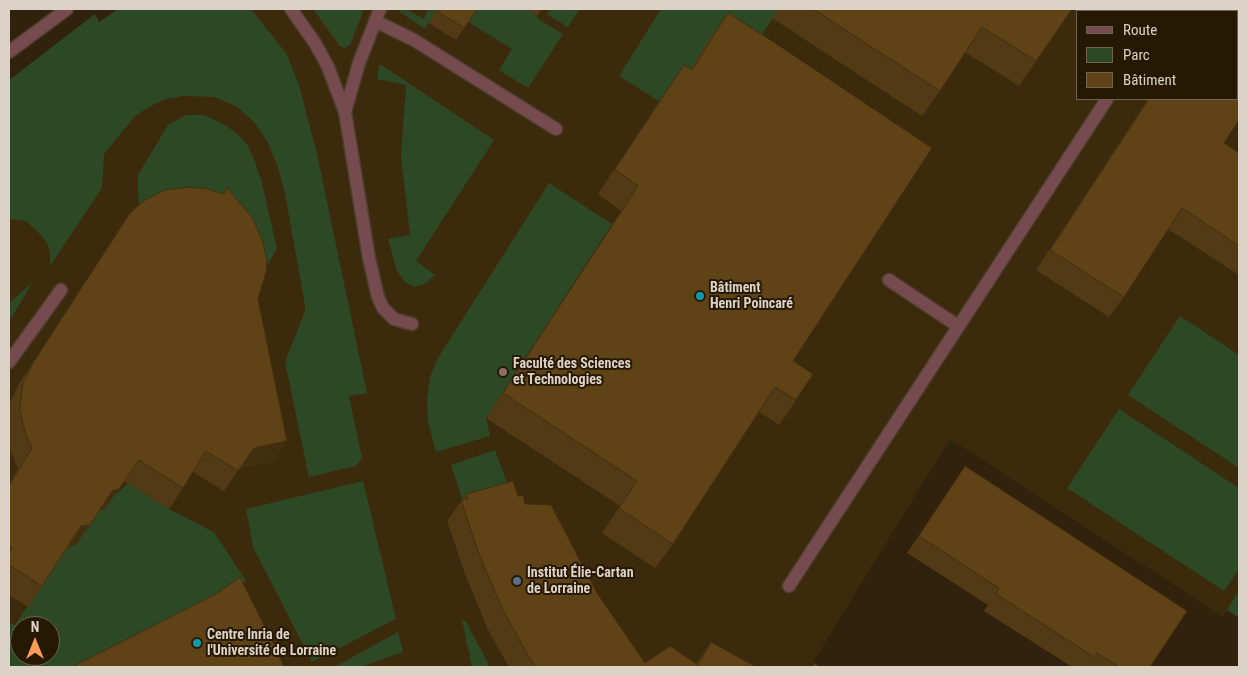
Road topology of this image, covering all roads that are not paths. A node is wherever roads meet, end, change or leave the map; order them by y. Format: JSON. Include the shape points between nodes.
{"nodes":[{"id":1,"x":67,"y":9,"type":"edge"},
{"id":2,"x":291,"y":9,"type":"edge"},
{"id":3,"x":380,"y":9,"type":"edge"},
{"id":4,"x":375,"y":21,"type":"junction"},
{"id":5,"x":9,"y":52,"type":"edge"},
{"id":6,"x":1105,"y":100,"type":"edge"},
{"id":7,"x":345,"y":112,"type":"junction"},
{"id":8,"x":556,"y":129,"type":"dead end"},
{"id":9,"x":889,"y":280,"type":"dead end"},
{"id":10,"x":61,"y":290,"type":"dead end"},
{"id":11,"x":412,"y":324,"type":"dead end"},
{"id":12,"x":958,"y":326,"type":"junction"},
{"id":13,"x":9,"y":362,"type":"edge"},
{"id":14,"x":789,"y":586,"type":"dead end"}],
"edges":[{"from":1,"to":5,"type":"street"},
{"from":2,"to":7,"type":"street","via":[[324,59]]},
{"from":3,"to":4,"type":"street"},
{"from":4,"to":7,"type":"street"},
{"from":4,"to":8,"type":"street","via":[[414,40]]},
{"from":6,"to":12,"type":"street"},
{"from":7,"to":11,"type":"street","via":[[378,297],[394,320]]},
{"from":9,"to":12,"type":"street"},
{"from":10,"to":13,"type":"street"},
{"from":12,"to":14,"type":"street"}]}
